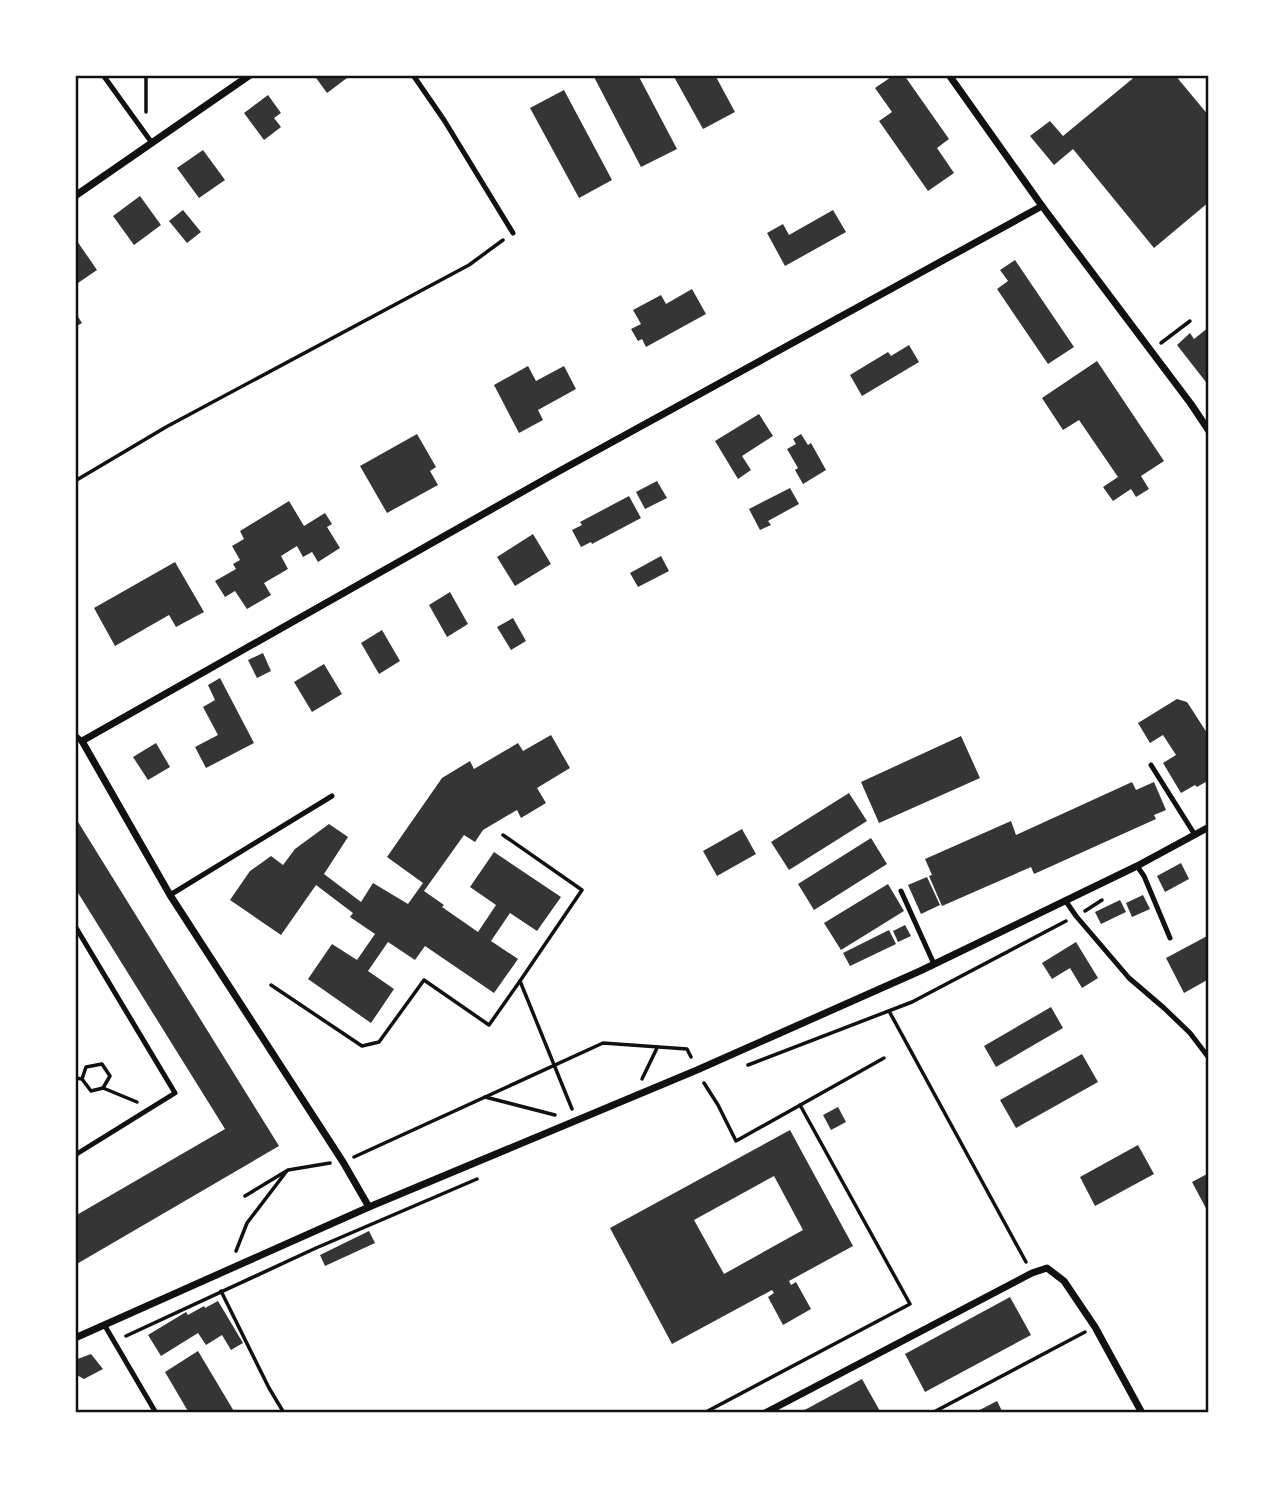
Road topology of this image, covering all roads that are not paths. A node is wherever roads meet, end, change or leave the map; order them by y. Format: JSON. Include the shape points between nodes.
{"nodes":[{"id":1,"x":103,"y":75,"type":"edge"},
{"id":2,"x":250,"y":75,"type":"edge"},
{"id":3,"x":413,"y":75,"type":"edge"},
{"id":4,"x":949,"y":75,"type":"edge"},
{"id":5,"x":152,"y":143,"type":"junction"},
{"id":6,"x":75,"y":196,"type":"edge"},
{"id":7,"x":1042,"y":206,"type":"junction"},
{"id":8,"x":513,"y":233,"type":"road end"},
{"id":9,"x":1209,"y":431,"type":"edge"},
{"id":10,"x":79,"y":738,"type":"edge"},
{"id":11,"x":1150,"y":765,"type":"dead end"},
{"id":12,"x":332,"y":796,"type":"dead end"},
{"id":13,"x":1209,"y":827,"type":"edge"},
{"id":14,"x":1195,"y":835,"type":"junction"},
{"id":15,"x":1137,"y":866,"type":"junction"},
{"id":16,"x":901,"y":891,"type":"dead end"},
{"id":17,"x":170,"y":895,"type":"junction"},
{"id":18,"x":1065,"y":900,"type":"junction"},
{"id":19,"x":75,"y":926,"type":"edge"},
{"id":20,"x":1170,"y":938,"type":"dead end"},
{"id":21,"x":934,"y":964,"type":"junction"},
{"id":22,"x":1209,"y":1058,"type":"edge"},
{"id":23,"x":75,"y":1155,"type":"edge"},
{"id":24,"x":369,"y":1207,"type":"junction"},
{"id":25,"x":105,"y":1326,"type":"junction"},
{"id":26,"x":75,"y":1338,"type":"edge"},
{"id":27,"x":156,"y":1413,"type":"edge"},
{"id":28,"x":765,"y":1413,"type":"edge"},
{"id":29,"x":1142,"y":1413,"type":"edge"}],
"edges":[{"from":1,"to":5,"type":"lane"},
{"from":2,"to":5,"type":"street"},
{"from":3,"to":8,"type":"lane"},
{"from":4,"to":7,"type":"street"},
{"from":5,"to":6,"type":"street"},
{"from":7,"to":9,"type":"street"},
{"from":7,"to":10,"type":"street"},
{"from":10,"to":17,"type":"street"},
{"from":11,"to":14,"type":"lane"},
{"from":12,"to":17,"type":"lane"},
{"from":13,"to":14,"type":"street"},
{"from":14,"to":15,"type":"street"},
{"from":15,"to":18,"type":"street"},
{"from":15,"to":20,"type":"lane"},
{"from":16,"to":21,"type":"lane"},
{"from":17,"to":24,"type":"street"},
{"from":18,"to":21,"type":"street"},
{"from":18,"to":22,"type":"lane","via":[[1129,978],[1173,1016]]},
{"from":19,"to":23,"type":"lane","via":[[175,1093]]},
{"from":21,"to":24,"type":"street","via":[[697,1070]]},
{"from":24,"to":25,"type":"street"},
{"from":25,"to":26,"type":"street"},
{"from":25,"to":27,"type":"lane"},
{"from":28,"to":29,"type":"street","via":[[1047,1268],[1064,1281],[1095,1327]]}]}
